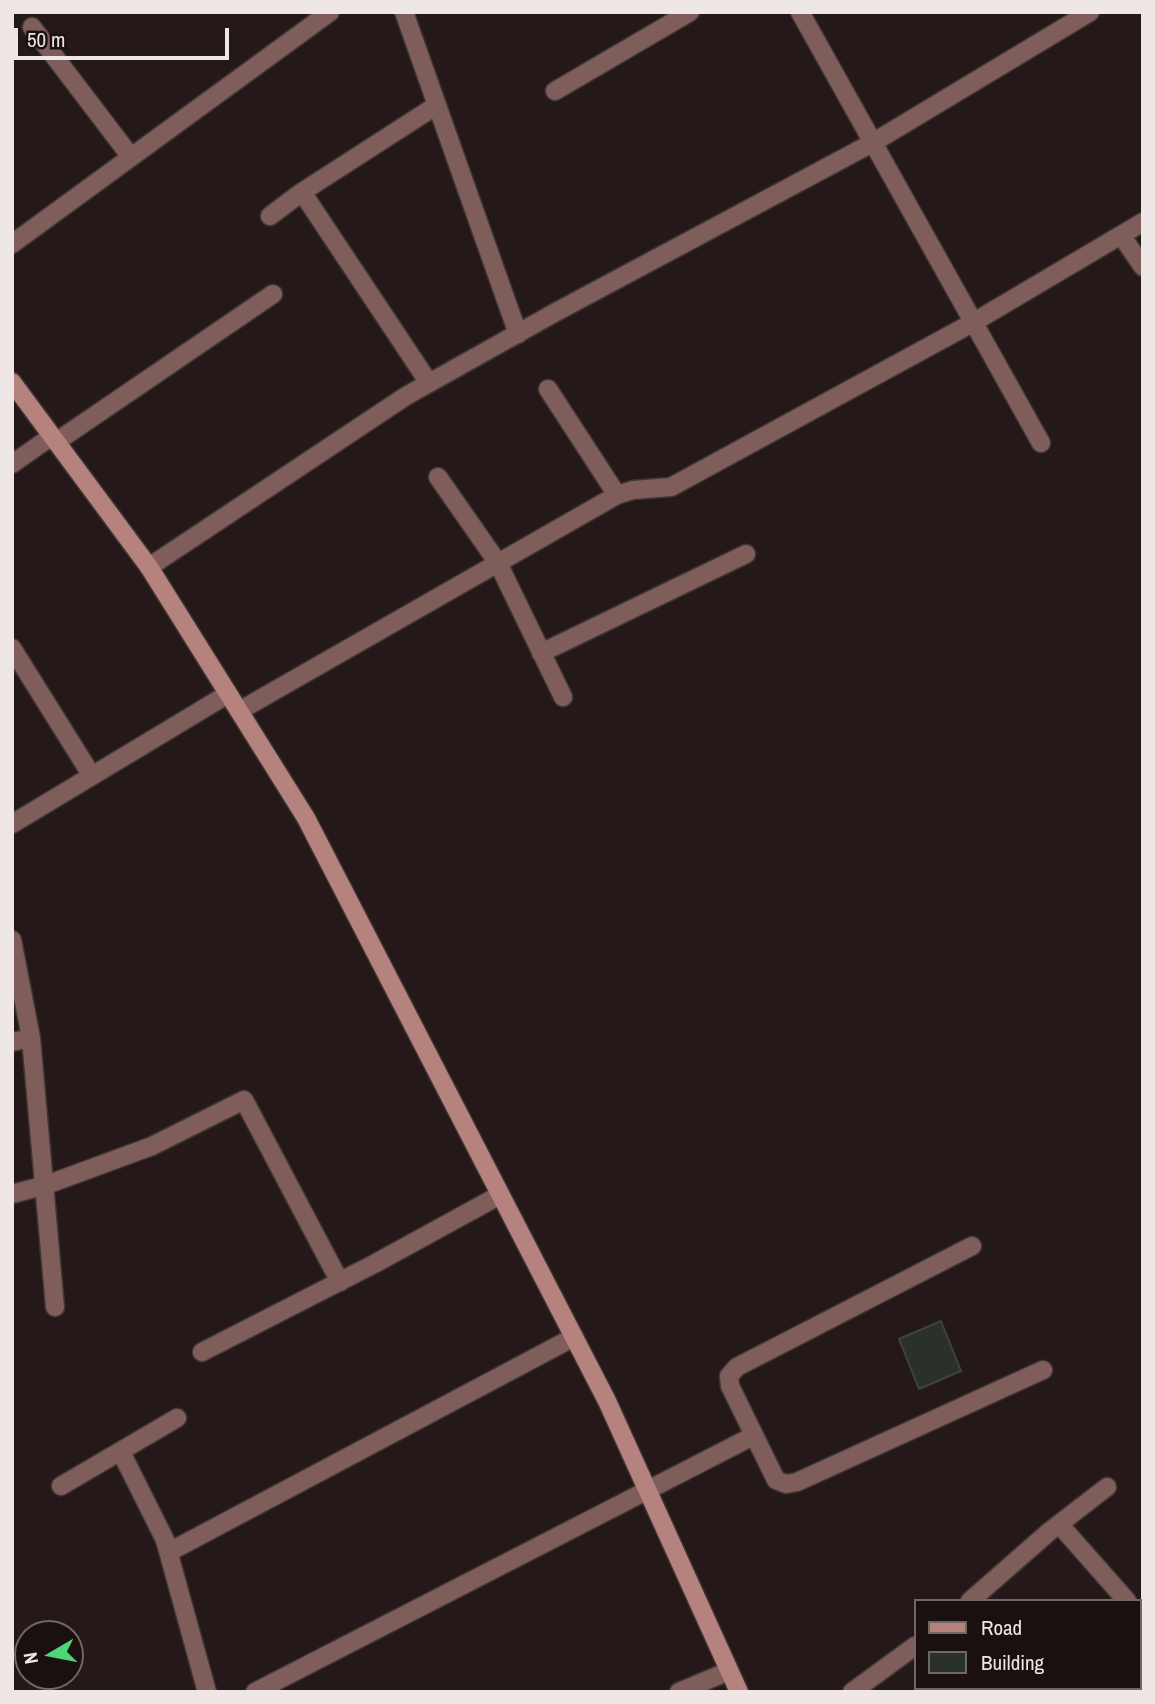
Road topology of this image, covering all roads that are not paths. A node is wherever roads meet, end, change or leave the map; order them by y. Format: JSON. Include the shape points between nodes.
{"nodes":[{"id":1,"x":330,"y":12,"type":"edge"},
{"id":2,"x":404,"y":12,"type":"edge"},
{"id":3,"x":690,"y":12,"type":"edge"},
{"id":4,"x":800,"y":12,"type":"edge"},
{"id":5,"x":1090,"y":12,"type":"edge"},
{"id":6,"x":32,"y":27,"type":"dead end"},
{"id":7,"x":555,"y":91,"type":"dead end"},
{"id":8,"x":437,"y":105,"type":"junction"},
{"id":9,"x":874,"y":142,"type":"junction"},
{"id":10,"x":131,"y":157,"type":"junction"},
{"id":11,"x":302,"y":192,"type":"junction"},
{"id":12,"x":270,"y":216,"type":"dead end"},
{"id":13,"x":1143,"y":222,"type":"edge"},
{"id":14,"x":1121,"y":235,"type":"junction"},
{"id":15,"x":12,"y":244,"type":"edge"},
{"id":16,"x":1143,"y":267,"type":"edge"},
{"id":17,"x":273,"y":294,"type":"dead end"},
{"id":18,"x":974,"y":322,"type":"junction"},
{"id":19,"x":518,"y":334,"type":"junction"},
{"id":20,"x":12,"y":382,"type":"edge"},
{"id":21,"x":429,"y":383,"type":"junction"},
{"id":22,"x":548,"y":388,"type":"dead end"},
{"id":23,"x":54,"y":439,"type":"junction"},
{"id":24,"x":1041,"y":443,"type":"dead end"},
{"id":25,"x":12,"y":464,"type":"edge"},
{"id":26,"x":438,"y":477,"type":"dead end"},
{"id":27,"x":617,"y":495,"type":"junction"},
{"id":28,"x":746,"y":554,"type":"dead end"},
{"id":29,"x":498,"y":563,"type":"junction"},
{"id":30,"x":149,"y":567,"type":"junction"},
{"id":31,"x":12,"y":648,"type":"edge"},
{"id":32,"x":541,"y":653,"type":"junction"},
{"id":33,"x":228,"y":694,"type":"junction"},
{"id":34,"x":563,"y":697,"type":"dead end"},
{"id":35,"x":239,"y":712,"type":"junction"},
{"id":36,"x":92,"y":776,"type":"junction"},
{"id":37,"x":12,"y":824,"type":"edge"},
{"id":38,"x":12,"y":940,"type":"edge"},
{"id":39,"x":31,"y":1038,"type":"junction"},
{"id":40,"x":12,"y":1041,"type":"edge"},
{"id":41,"x":46,"y":1185,"type":"junction"},
{"id":42,"x":12,"y":1194,"type":"edge"},
{"id":43,"x":500,"y":1195,"type":"junction"},
{"id":44,"x":972,"y":1246,"type":"dead end"},
{"id":45,"x":340,"y":1282,"type":"junction"},
{"id":46,"x":55,"y":1307,"type":"dead end"},
{"id":47,"x":574,"y":1338,"type":"junction"},
{"id":48,"x":202,"y":1352,"type":"dead end"},
{"id":49,"x":1042,"y":1370,"type":"dead end"},
{"id":50,"x":177,"y":1418,"type":"dead end"},
{"id":51,"x":753,"y":1436,"type":"junction"},
{"id":52,"x":121,"y":1452,"type":"junction"},
{"id":53,"x":61,"y":1486,"type":"dead end"},
{"id":54,"x":1107,"y":1487,"type":"dead end"},
{"id":55,"x":646,"y":1489,"type":"junction"},
{"id":56,"x":1059,"y":1524,"type":"junction"},
{"id":57,"x":169,"y":1552,"type":"junction"},
{"id":58,"x":972,"y":1599,"type":"edge"},
{"id":59,"x":1125,"y":1599,"type":"edge"},
{"id":60,"x":914,"y":1647,"type":"edge"},
{"id":61,"x":729,"y":1671,"type":"junction"},
{"id":62,"x":207,"y":1692,"type":"edge"},
{"id":63,"x":255,"y":1692,"type":"edge"},
{"id":64,"x":679,"y":1692,"type":"edge"},
{"id":65,"x":739,"y":1692,"type":"edge"},
{"id":66,"x":852,"y":1692,"type":"edge"}],
"edges":[{"from":1,"to":10,"type":"street"},
{"from":2,"to":8,"type":"street"},
{"from":3,"to":7,"type":"street"},
{"from":4,"to":9,"type":"street"},
{"from":5,"to":9,"type":"street"},
{"from":6,"to":10,"type":"street"},
{"from":8,"to":11,"type":"street"},
{"from":8,"to":19,"type":"street"},
{"from":9,"to":18,"type":"street"},
{"from":9,"to":19,"type":"street"},
{"from":10,"to":15,"type":"street"},
{"from":11,"to":12,"type":"street"},
{"from":11,"to":21,"type":"street"},
{"from":13,"to":14,"type":"street"},
{"from":14,"to":16,"type":"street"},
{"from":14,"to":18,"type":"street"},
{"from":17,"to":23,"type":"street"},
{"from":18,"to":24,"type":"street"},
{"from":18,"to":27,"type":"street","via":[[671,487]]},
{"from":19,"to":21,"type":"street"},
{"from":20,"to":23,"type":"street"},
{"from":21,"to":30,"type":"street"},
{"from":22,"to":27,"type":"street"},
{"from":23,"to":25,"type":"street"},
{"from":23,"to":30,"type":"street"},
{"from":26,"to":29,"type":"street"},
{"from":27,"to":29,"type":"street"},
{"from":28,"to":32,"type":"street"},
{"from":29,"to":32,"type":"street"},
{"from":29,"to":35,"type":"street"},
{"from":30,"to":33,"type":"street"},
{"from":31,"to":36,"type":"street"},
{"from":32,"to":34,"type":"street"},
{"from":33,"to":35,"type":"street"},
{"from":33,"to":36,"type":"street"},
{"from":35,"to":43,"type":"street","via":[[306,818]]},
{"from":36,"to":37,"type":"street"},
{"from":38,"to":39,"type":"street"},
{"from":39,"to":40,"type":"street"},
{"from":39,"to":41,"type":"street"},
{"from":41,"to":42,"type":"street"},
{"from":41,"to":45,"type":"street","via":[[152,1146],[244,1100]]},
{"from":41,"to":46,"type":"street"},
{"from":43,"to":45,"type":"street"},
{"from":43,"to":47,"type":"street"},
{"from":44,"to":51,"type":"street","via":[[737,1367],[729,1376],[730,1386]]},
{"from":45,"to":48,"type":"street"},
{"from":47,"to":55,"type":"street"},
{"from":47,"to":57,"type":"street"},
{"from":49,"to":51,"type":"street","via":[[797,1482],[776,1480]]},
{"from":50,"to":52,"type":"street"},
{"from":51,"to":55,"type":"street"},
{"from":52,"to":53,"type":"street"},
{"from":52,"to":57,"type":"street"},
{"from":54,"to":56,"type":"street"},
{"from":55,"to":61,"type":"street"},
{"from":55,"to":63,"type":"street"},
{"from":56,"to":58,"type":"street"},
{"from":56,"to":59,"type":"street"},
{"from":57,"to":62,"type":"street"},
{"from":60,"to":66,"type":"street"},
{"from":61,"to":64,"type":"street"},
{"from":61,"to":65,"type":"street"}]}
